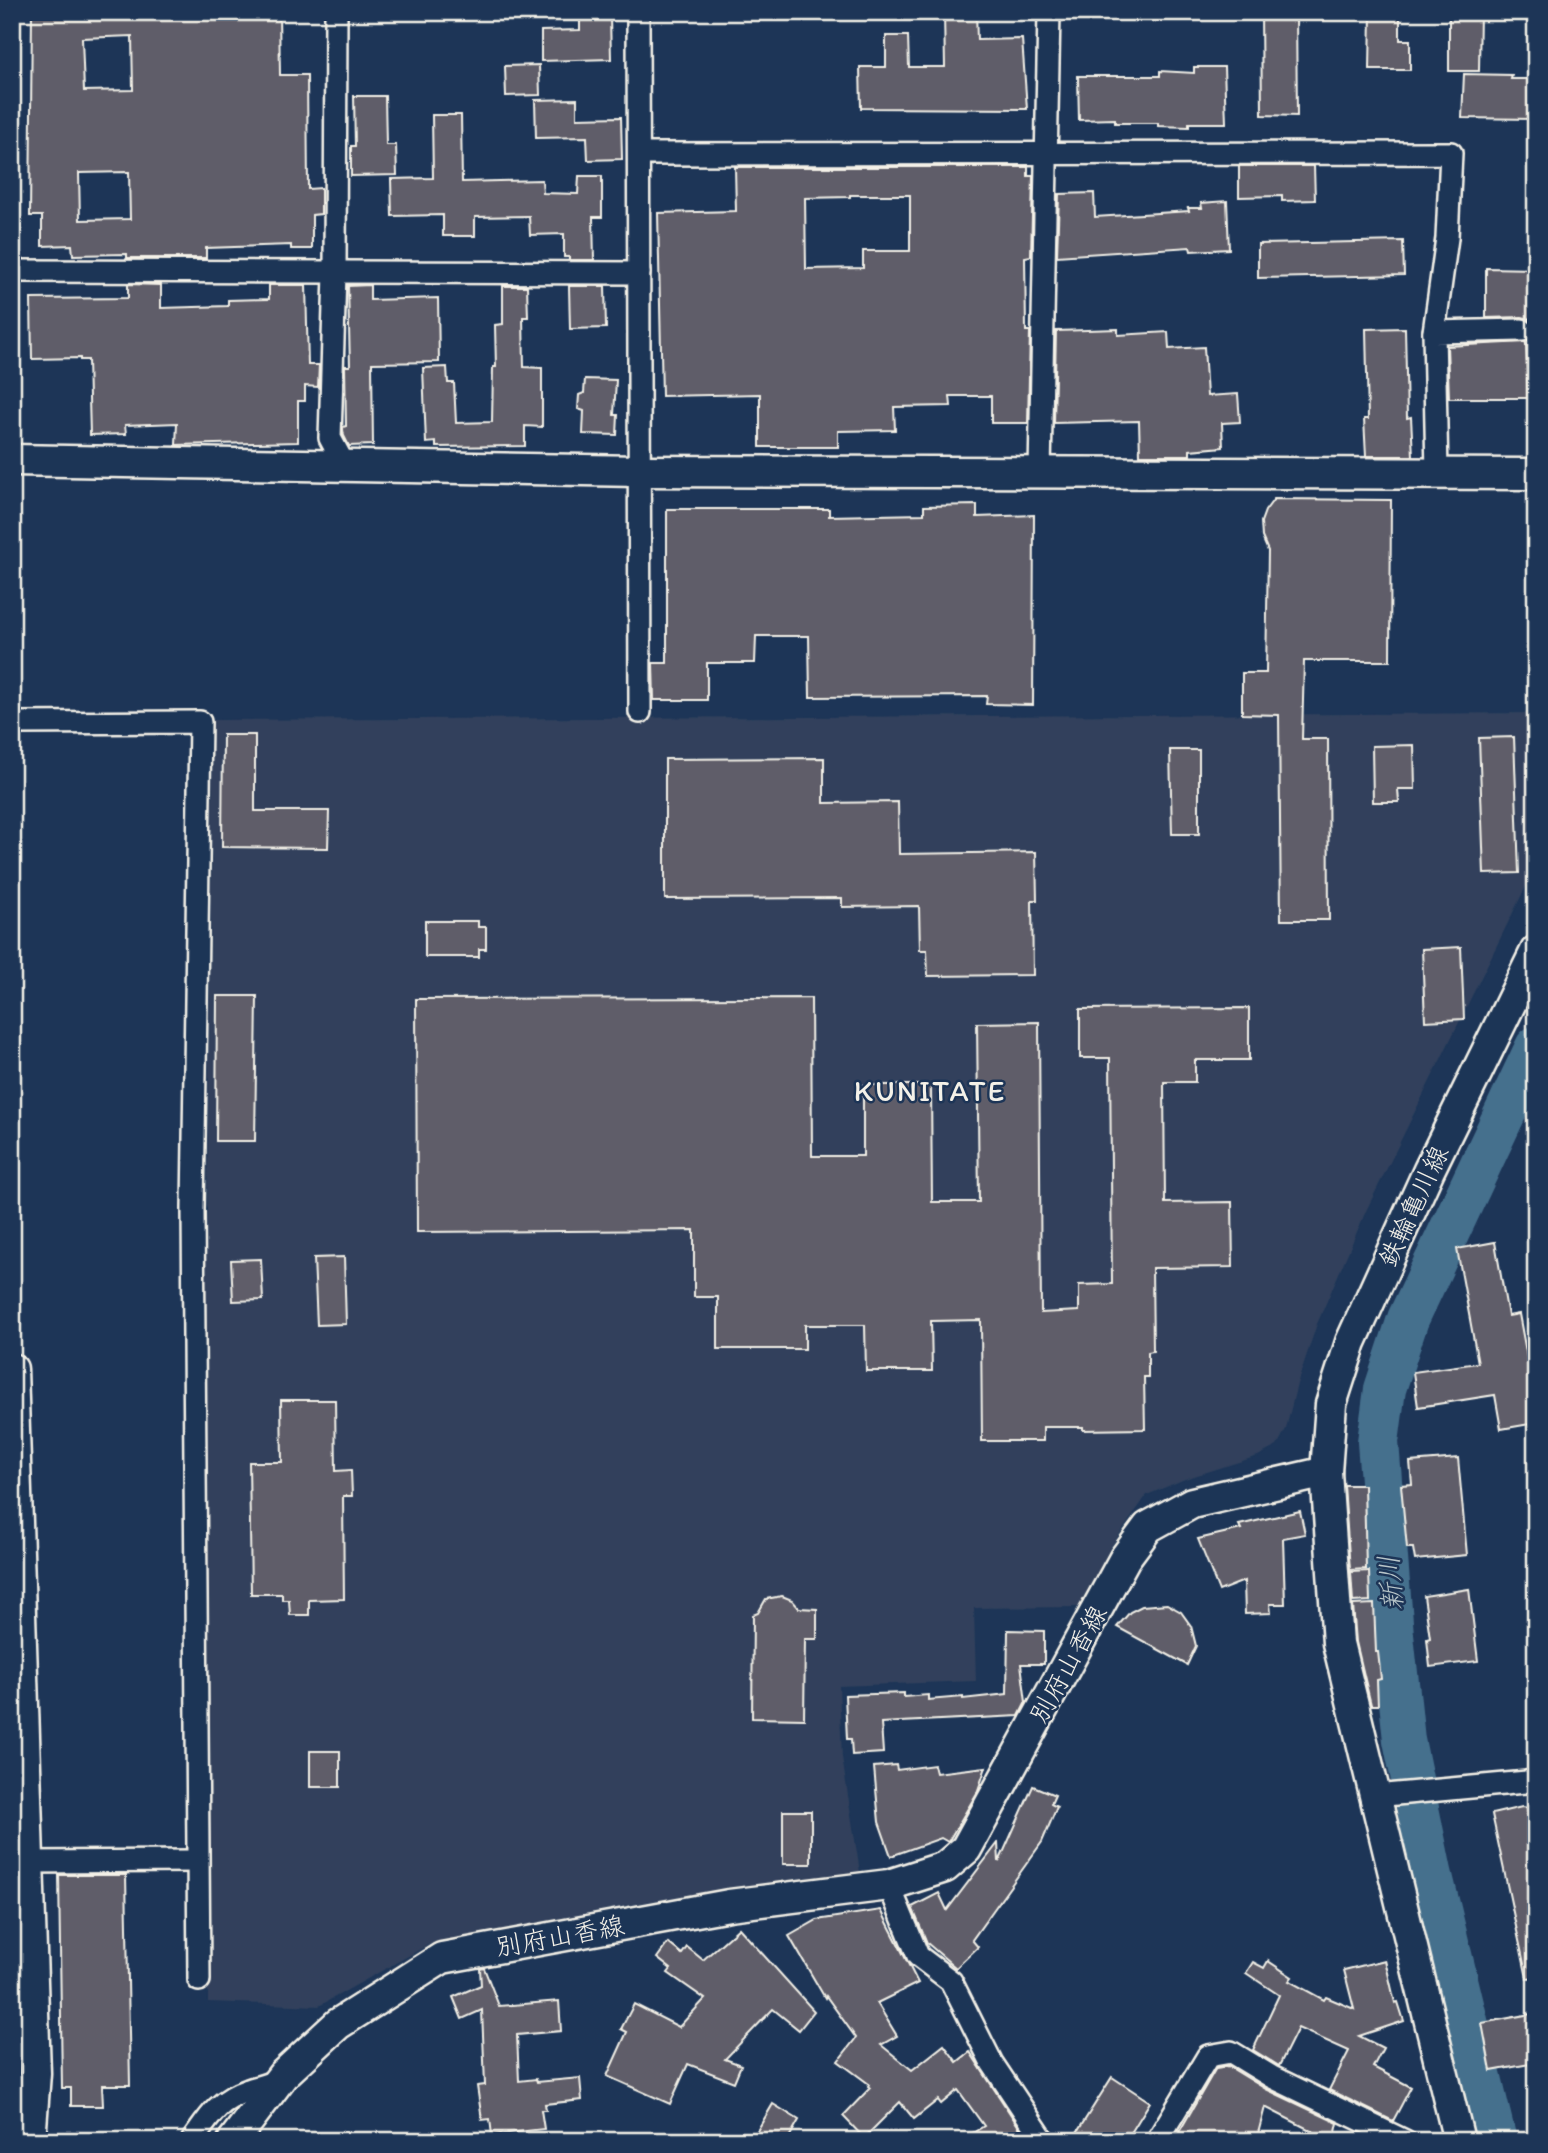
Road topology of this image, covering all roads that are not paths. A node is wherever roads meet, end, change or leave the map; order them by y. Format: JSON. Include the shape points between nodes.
{"nodes":[{"id":1,"x":336,"y":12,"type":"edge"},
{"id":2,"x":638,"y":12,"type":"edge"},
{"id":3,"x":1049,"y":12,"type":"edge"},
{"id":4,"x":1046,"y":153,"type":"junction"},
{"id":5,"x":640,"y":154,"type":"junction"},
{"id":6,"x":12,"y":271,"type":"edge"},
{"id":7,"x":335,"y":273,"type":"junction"},
{"id":8,"x":639,"y":274,"type":"junction"},
{"id":9,"x":1522,"y":330,"type":"dead end"},
{"id":10,"x":1434,"y":332,"type":"junction"},
{"id":11,"x":12,"y":460,"type":"edge"},
{"id":12,"x":345,"y":466,"type":"junction"},
{"id":13,"x":639,"y":471,"type":"junction"},
{"id":14,"x":1040,"y":472,"type":"junction"},
{"id":15,"x":1437,"y":473,"type":"junction"},
{"id":16,"x":1536,"y":474,"type":"edge"},
{"id":17,"x":640,"y":712,"type":"dead end"},
{"id":18,"x":12,"y":723,"type":"edge"},
{"id":19,"x":1536,"y":951,"type":"edge"},
{"id":20,"x":12,"y":1369,"type":"edge"},
{"id":21,"x":1326,"y":1472,"type":"junction"},
{"id":22,"x":15,"y":1531,"type":"edge"},
{"id":23,"x":1536,"y":1782,"type":"edge"},
{"id":24,"x":1375,"y":1796,"type":"junction"},
{"id":25,"x":197,"y":1861,"type":"junction"},
{"id":26,"x":27,"y":1862,"type":"junction"},
{"id":27,"x":889,"y":1885,"type":"junction"},
{"id":28,"x":199,"y":1980,"type":"dead end"},
{"id":29,"x":283,"y":2075,"type":"junction"},
{"id":30,"x":30,"y":2141,"type":"edge"},
{"id":31,"x":192,"y":2141,"type":"edge"},
{"id":32,"x":233,"y":2141,"type":"edge"},
{"id":33,"x":1044,"y":2141,"type":"edge"},
{"id":34,"x":1157,"y":2141,"type":"edge"},
{"id":35,"x":1405,"y":2141,"type":"edge"},
{"id":36,"x":1459,"y":2141,"type":"edge"}],
"edges":[{"from":1,"to":7,"type":"street"},
{"from":2,"to":5,"type":"street"},
{"from":3,"to":4,"type":"street"},
{"from":4,"to":5,"type":"street"},
{"from":4,"to":10,"type":"street","via":[[1451,153],[1447,238]]},
{"from":4,"to":14,"type":"street"},
{"from":5,"to":8,"type":"street"},
{"from":6,"to":7,"type":"street"},
{"from":7,"to":8,"type":"street"},
{"from":7,"to":12,"type":"street","via":[[330,438]]},
{"from":8,"to":13,"type":"street"},
{"from":9,"to":10,"type":"street"},
{"from":10,"to":15,"type":"street"},
{"from":11,"to":12,"type":"main road"},
{"from":12,"to":13,"type":"main road"},
{"from":13,"to":14,"type":"main road"},
{"from":13,"to":17,"type":"street"},
{"from":14,"to":15,"type":"main road"},
{"from":15,"to":16,"type":"main road"},
{"from":18,"to":25,"type":"street","via":[[200,722],[193,1209]]},
{"from":19,"to":21,"type":"main road","name":"鉄輪亀川線","via":[[1351,1342],[1331,1404]]},
{"from":20,"to":22,"type":"main road"},
{"from":21,"to":24,"type":"main road","via":[[1338,1643]]},
{"from":21,"to":27,"type":"main road","name":"別府山香線","via":[[1192,1503],[1148,1527],[1125,1558],[966,1849],[945,1867]]},
{"from":22,"to":26,"type":"main road"},
{"from":23,"to":24,"type":"street"},
{"from":24,"to":36,"type":"main road"},
{"from":25,"to":26,"type":"street"},
{"from":25,"to":28,"type":"street"},
{"from":26,"to":30,"type":"main road","via":[[35,2073]]},
{"from":27,"to":29,"type":"main road","name":"別府山香線","via":[[729,1905],[442,1958],[338,2024]]},
{"from":27,"to":33,"type":"street","via":[[918,1956],[951,1981],[992,2063]]},
{"from":29,"to":31,"type":"street","via":[[217,2105]]},
{"from":29,"to":32,"type":"main road","name":"別府山香線"},
{"from":34,"to":35,"type":"street","via":[[1208,2056],[1231,2052],[1272,2077]]}]}
